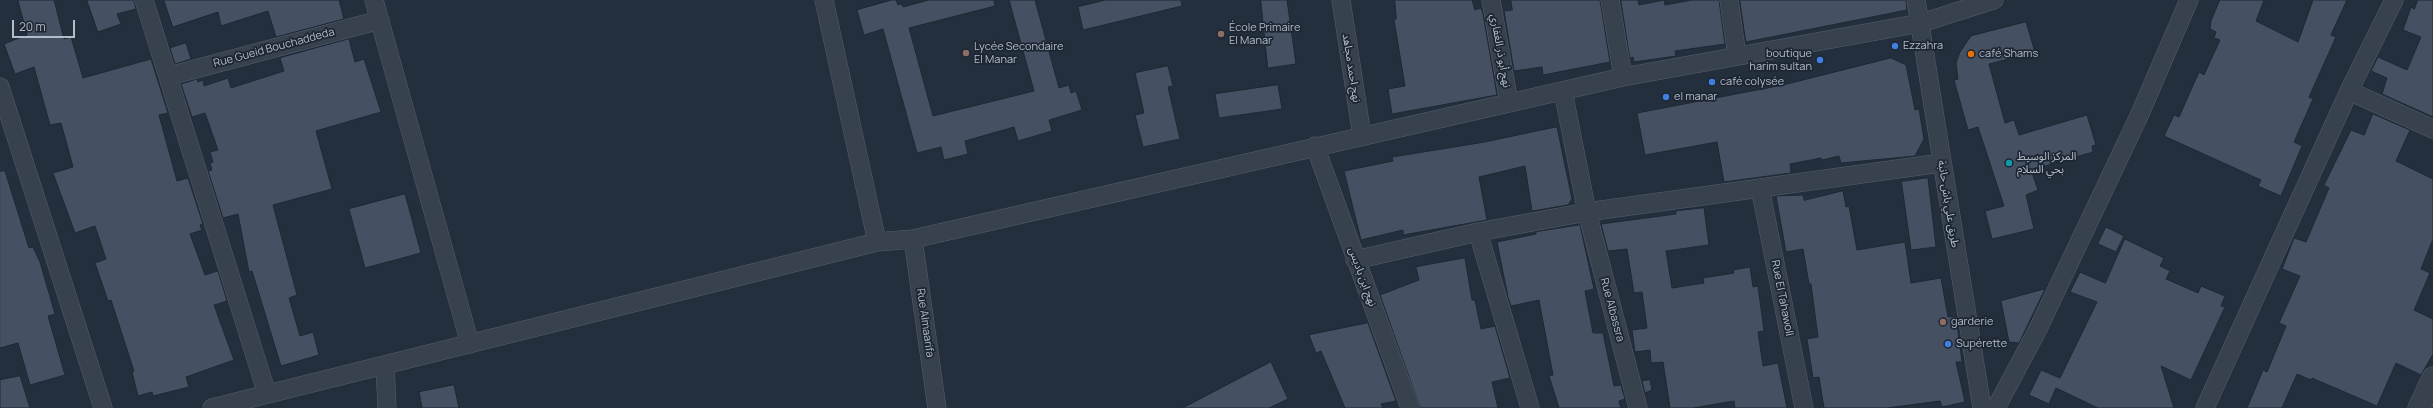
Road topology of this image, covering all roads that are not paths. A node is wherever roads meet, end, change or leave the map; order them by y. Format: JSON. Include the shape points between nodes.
{"nodes":[{"id":1,"x":144,"y":0,"type":"edge"},
{"id":2,"x":374,"y":0,"type":"edge"},
{"id":3,"x":824,"y":0,"type":"edge"},
{"id":4,"x":1341,"y":0,"type":"edge"},
{"id":5,"x":1491,"y":0,"type":"edge"},
{"id":6,"x":1610,"y":0,"type":"edge"},
{"id":7,"x":1729,"y":0,"type":"edge"},
{"id":8,"x":1916,"y":0,"type":"edge"},
{"id":9,"x":1994,"y":0,"type":"edge"},
{"id":10,"x":2189,"y":0,"type":"edge"},
{"id":11,"x":2394,"y":0,"type":"edge"},
{"id":12,"x":380,"y":20,"type":"junction"},
{"id":13,"x":1920,"y":23,"type":"junction"},
{"id":14,"x":1737,"y":56,"type":"junction"},
{"id":15,"x":169,"y":76,"type":"junction"},
{"id":16,"x":1623,"y":77,"type":"junction"},
{"id":17,"x":0,"y":87,"type":"edge"},
{"id":18,"x":2349,"y":90,"type":"junction"},
{"id":19,"x":1562,"y":91,"type":"junction"},
{"id":20,"x":1509,"y":103,"type":"junction"},
{"id":21,"x":2433,"y":129,"type":"edge"},
{"id":22,"x":1362,"y":136,"type":"junction"},
{"id":23,"x":1315,"y":146,"type":"junction"},
{"id":24,"x":1942,"y":163,"type":"junction"},
{"id":25,"x":1760,"y":188,"type":"junction"},
{"id":26,"x":1587,"y":212,"type":"junction"},
{"id":27,"x":1478,"y":232,"type":"junction"},
{"id":28,"x":913,"y":239,"type":"junction"},
{"id":29,"x":877,"y":242,"type":"junction"},
{"id":30,"x":1355,"y":260,"type":"junction"},
{"id":31,"x":470,"y":344,"type":"junction"},
{"id":32,"x":385,"y":365,"type":"junction"},
{"id":33,"x":2433,"y":378,"type":"edge"},
{"id":34,"x":267,"y":394,"type":"junction"},
{"id":35,"x":103,"y":408,"type":"edge"},
{"id":36,"x":212,"y":408,"type":"edge"},
{"id":37,"x":387,"y":408,"type":"edge"},
{"id":38,"x":937,"y":408,"type":"edge"},
{"id":39,"x":1410,"y":408,"type":"edge"},
{"id":40,"x":1530,"y":408,"type":"edge"},
{"id":41,"x":1638,"y":408,"type":"edge"},
{"id":42,"x":1804,"y":408,"type":"edge"},
{"id":43,"x":1982,"y":408,"type":"edge"},
{"id":44,"x":1996,"y":408,"type":"edge"},
{"id":45,"x":2205,"y":408,"type":"edge"},
{"id":46,"x":2419,"y":408,"type":"edge"}],
"edges":[{"from":1,"to":15,"type":"street"},
{"from":2,"to":12,"type":"street"},
{"from":3,"to":29,"type":"street"},
{"from":4,"to":22,"type":"street","name":"نهج احمد مجاهد"},
{"from":5,"to":20,"type":"street","name":"نهج أبو ذر الغفاري"},
{"from":6,"to":16,"type":"street"},
{"from":7,"to":14,"type":"street"},
{"from":8,"to":13,"type":"street","name":"طريق علي باش حانبة"},
{"from":9,"to":13,"type":"street"},
{"from":10,"to":44,"type":"street","via":[[2136,123],[2038,329]]},
{"from":11,"to":18,"type":"street"},
{"from":12,"to":15,"type":"street","name":"Rue Gueid Bouchaddeda"},
{"from":12,"to":31,"type":"street"},
{"from":13,"to":14,"type":"street"},
{"from":13,"to":24,"type":"street","name":"طريق علي باش حانبة"},
{"from":14,"to":16,"type":"street"},
{"from":15,"to":34,"type":"street"},
{"from":16,"to":19,"type":"street"},
{"from":17,"to":35,"type":"street"},
{"from":18,"to":21,"type":"street"},
{"from":18,"to":45,"type":"street"},
{"from":19,"to":20,"type":"street"},
{"from":19,"to":26,"type":"street","name":"Rue Albassra"},
{"from":20,"to":22,"type":"street"},
{"from":22,"to":23,"type":"street"},
{"from":23,"to":28,"type":"street"},
{"from":23,"to":30,"type":"street","name":"نهج ابن باديس"},
{"from":24,"to":25,"type":"street"},
{"from":24,"to":43,"type":"street","name":"طريق علي باش حانبة"},
{"from":25,"to":26,"type":"street"},
{"from":25,"to":42,"type":"street","name":"Rue El Tahawoll"},
{"from":26,"to":27,"type":"street"},
{"from":26,"to":41,"type":"street","name":"Rue Albassra"},
{"from":27,"to":30,"type":"street"},
{"from":27,"to":40,"type":"street"},
{"from":28,"to":29,"type":"street"},
{"from":28,"to":38,"type":"street","name":"Rue Almaarifa"},
{"from":29,"to":31,"type":"street"},
{"from":30,"to":39,"type":"street","name":"نهج ابن باديس"},
{"from":31,"to":32,"type":"street"},
{"from":32,"to":34,"type":"street"},
{"from":32,"to":37,"type":"street"},
{"from":33,"to":46,"type":"street"},
{"from":34,"to":36,"type":"street"}]}
